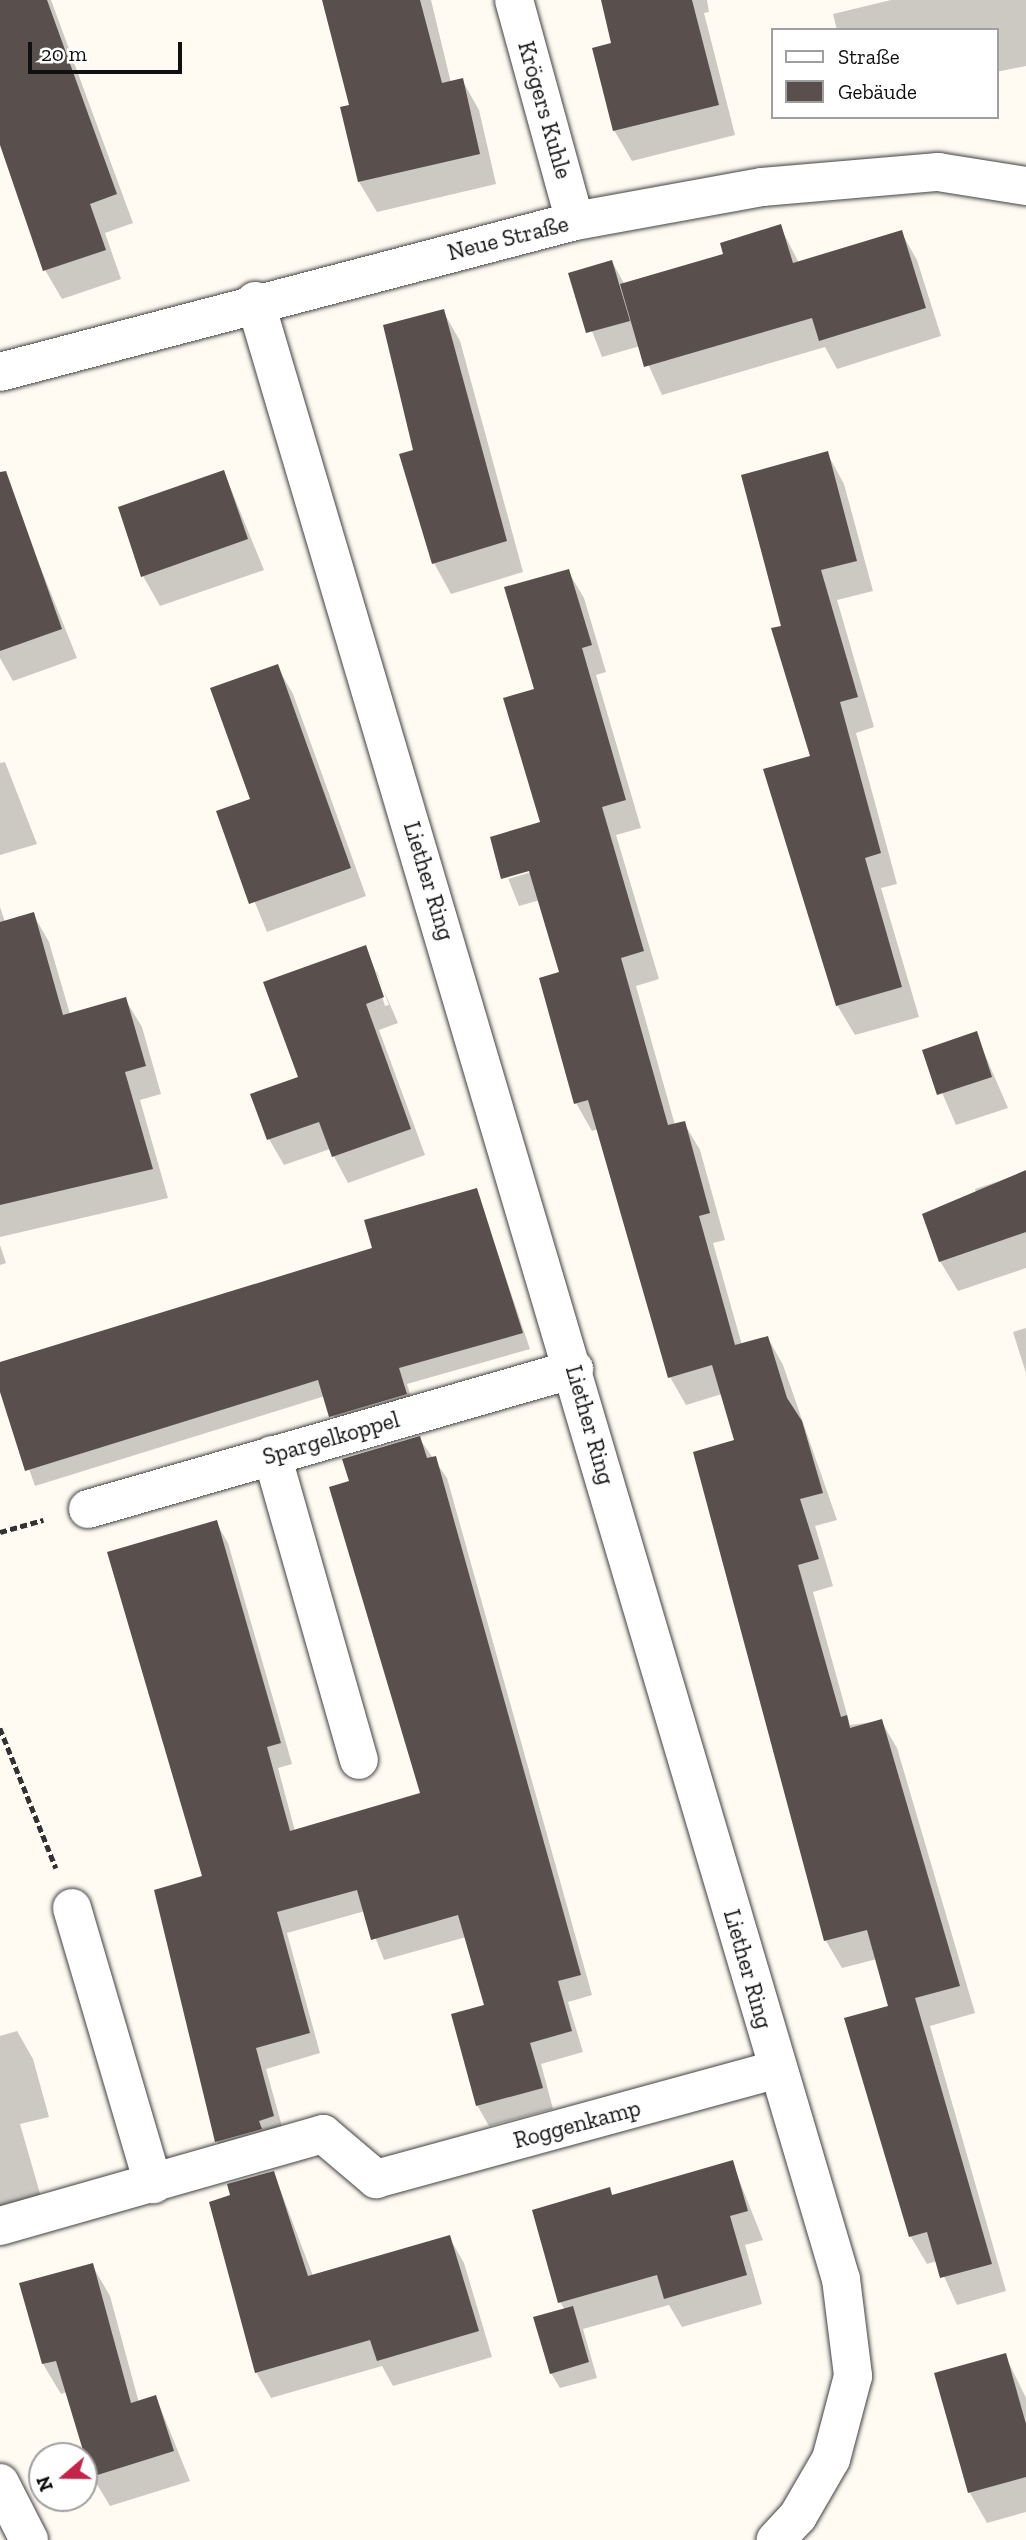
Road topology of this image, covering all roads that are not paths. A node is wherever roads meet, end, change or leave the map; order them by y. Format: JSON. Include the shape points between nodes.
{"nodes":[{"id":1,"x":514,"y":0,"type":"edge"},
{"id":2,"x":1026,"y":186,"type":"edge"},
{"id":3,"x":575,"y":221,"type":"junction"},
{"id":4,"x":256,"y":301,"type":"junction"},
{"id":5,"x":0,"y":372,"type":"edge"},
{"id":6,"x":574,"y":1369,"type":"junction"},
{"id":7,"x":272,"y":1455,"type":"junction"},
{"id":8,"x":88,"y":1509,"type":"dead end"},
{"id":9,"x":359,"y":1760,"type":"dead end"},
{"id":10,"x":72,"y":1908,"type":"road end"},
{"id":11,"x":777,"y":2069,"type":"junction"},
{"id":12,"x":153,"y":2184,"type":"junction"},
{"id":13,"x":0,"y":2226,"type":"edge"},
{"id":14,"x":0,"y":2483,"type":"edge"},
{"id":15,"x":29,"y":2540,"type":"edge"},
{"id":16,"x":776,"y":2540,"type":"edge"}],
"edges":[{"from":1,"to":3,"type":"street","name":"Krögers Kuhle"},
{"from":2,"to":3,"type":"street","name":"Neue Straße","via":[[938,172],[762,187]]},
{"from":3,"to":4,"type":"street","name":"Neue Straße"},
{"from":4,"to":5,"type":"street","name":"Neue Straße"},
{"from":4,"to":6,"type":"street","name":"Liether Ring"},
{"from":6,"to":7,"type":"street","name":"Spargelkoppel"},
{"from":6,"to":11,"type":"street","name":"Liether Ring"},
{"from":7,"to":8,"type":"street","name":"Spargelkoppel"},
{"from":7,"to":9,"type":"street"},
{"from":10,"to":12,"type":"street"},
{"from":11,"to":12,"type":"street","name":"Roggenkamp","via":[[376,2179],[323,2134]]},
{"from":11,"to":16,"type":"street","name":"Liether Ring","via":[[841,2279],[853,2376],[831,2459],[798,2516]]},
{"from":12,"to":13,"type":"street"},
{"from":14,"to":15,"type":"street"}]}
